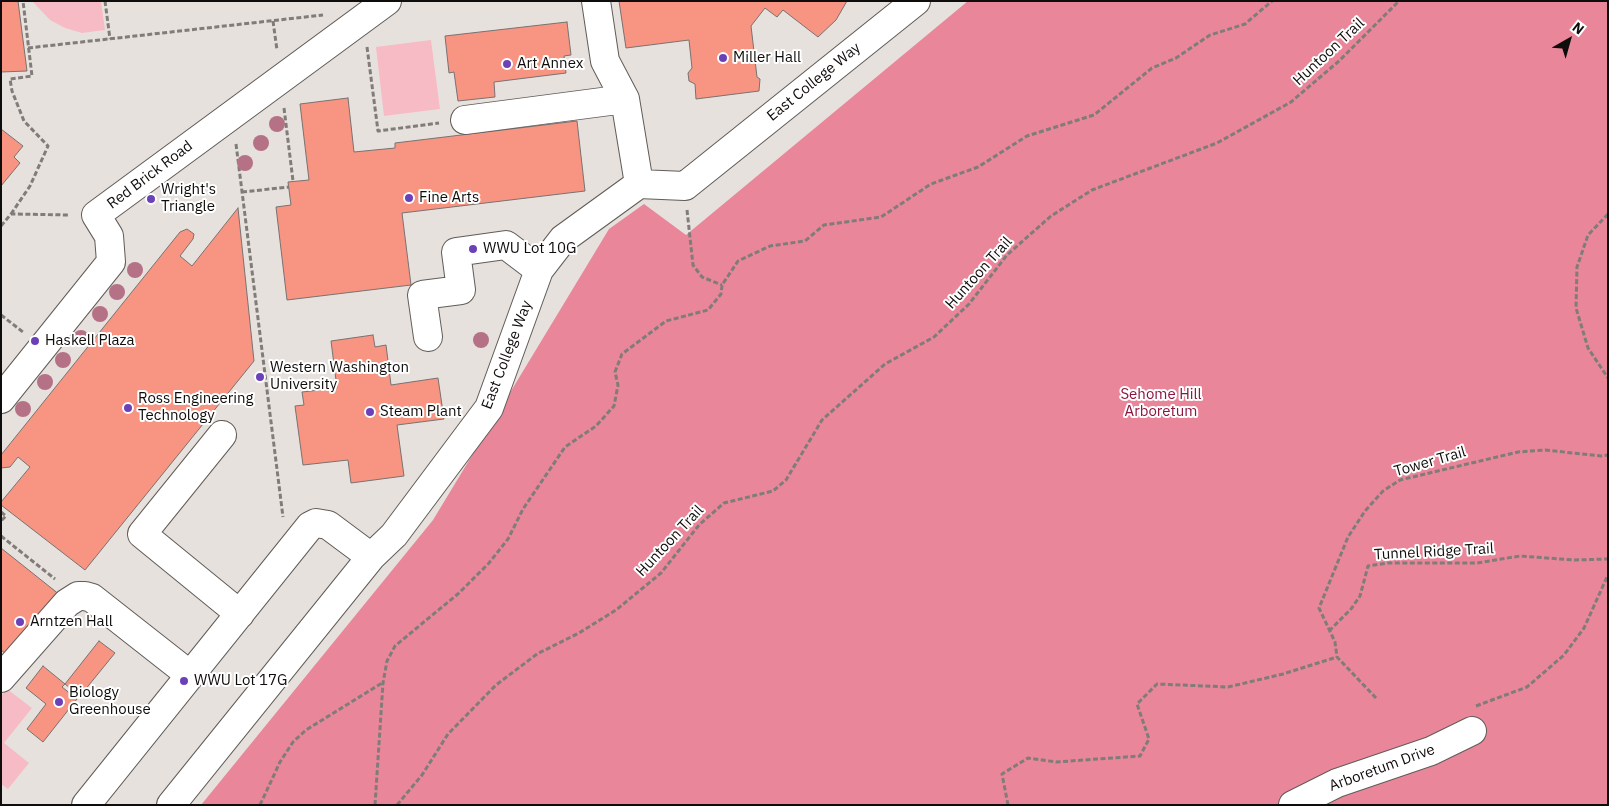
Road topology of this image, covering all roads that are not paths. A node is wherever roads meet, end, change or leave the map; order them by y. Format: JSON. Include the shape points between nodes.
{"nodes":[{"id":1,"x":387,"y":1,"type":"edge"},
{"id":2,"x":596,"y":1,"type":"edge"},
{"id":3,"x":916,"y":1,"type":"edge"},
{"id":4,"x":625,"y":99,"type":"junction"},
{"id":5,"x":465,"y":120,"type":"road end"},
{"id":6,"x":640,"y":184,"type":"junction"},
{"id":7,"x":539,"y":270,"type":"junction"},
{"id":8,"x":428,"y":337,"type":"dead end"},
{"id":9,"x":1,"y":399,"type":"edge"},
{"id":10,"x":222,"y":435,"type":"dead end"},
{"id":11,"x":371,"y":557,"type":"junction"},
{"id":12,"x":240,"y":614,"type":"junction"},
{"id":13,"x":190,"y":675,"type":"junction"},
{"id":14,"x":1,"y":678,"type":"edge"},
{"id":15,"x":1470,"y":720,"type":"road end"},
{"id":16,"x":86,"y":805,"type":"edge"},
{"id":17,"x":171,"y":805,"type":"edge"},
{"id":18,"x":1293,"y":805,"type":"edge"}],
"edges":[{"from":1,"to":9,"type":"street","name":"Red Brick Road","via":[[96,215],[109,236],[112,262]]},
{"from":2,"to":4,"type":"street","via":[[605,61]]},
{"from":3,"to":6,"type":"street","name":"East College Way","via":[[685,186]]},
{"from":4,"to":5,"type":"street"},
{"from":4,"to":6,"type":"street"},
{"from":6,"to":7,"type":"street","name":"East College Way","via":[[563,239]]},
{"from":7,"to":8,"type":"street","via":[[506,245],[456,252],[461,290],[422,295]]},
{"from":7,"to":11,"type":"street","name":"East College Way","via":[[489,408],[394,535]]},
{"from":10,"to":12,"type":"street","via":[[142,534]]},
{"from":11,"to":12,"type":"street","via":[[328,525],[316,523]]},
{"from":11,"to":17,"type":"street","name":"East College Way"},
{"from":12,"to":13,"type":"street"},
{"from":13,"to":14,"type":"street","via":[[92,598],[78,596],[67,603]]},
{"from":13,"to":16,"type":"street"},
{"from":15,"to":18,"type":"street","name":"Arboretum Drive","via":[[1431,752],[1337,782]]}]}
